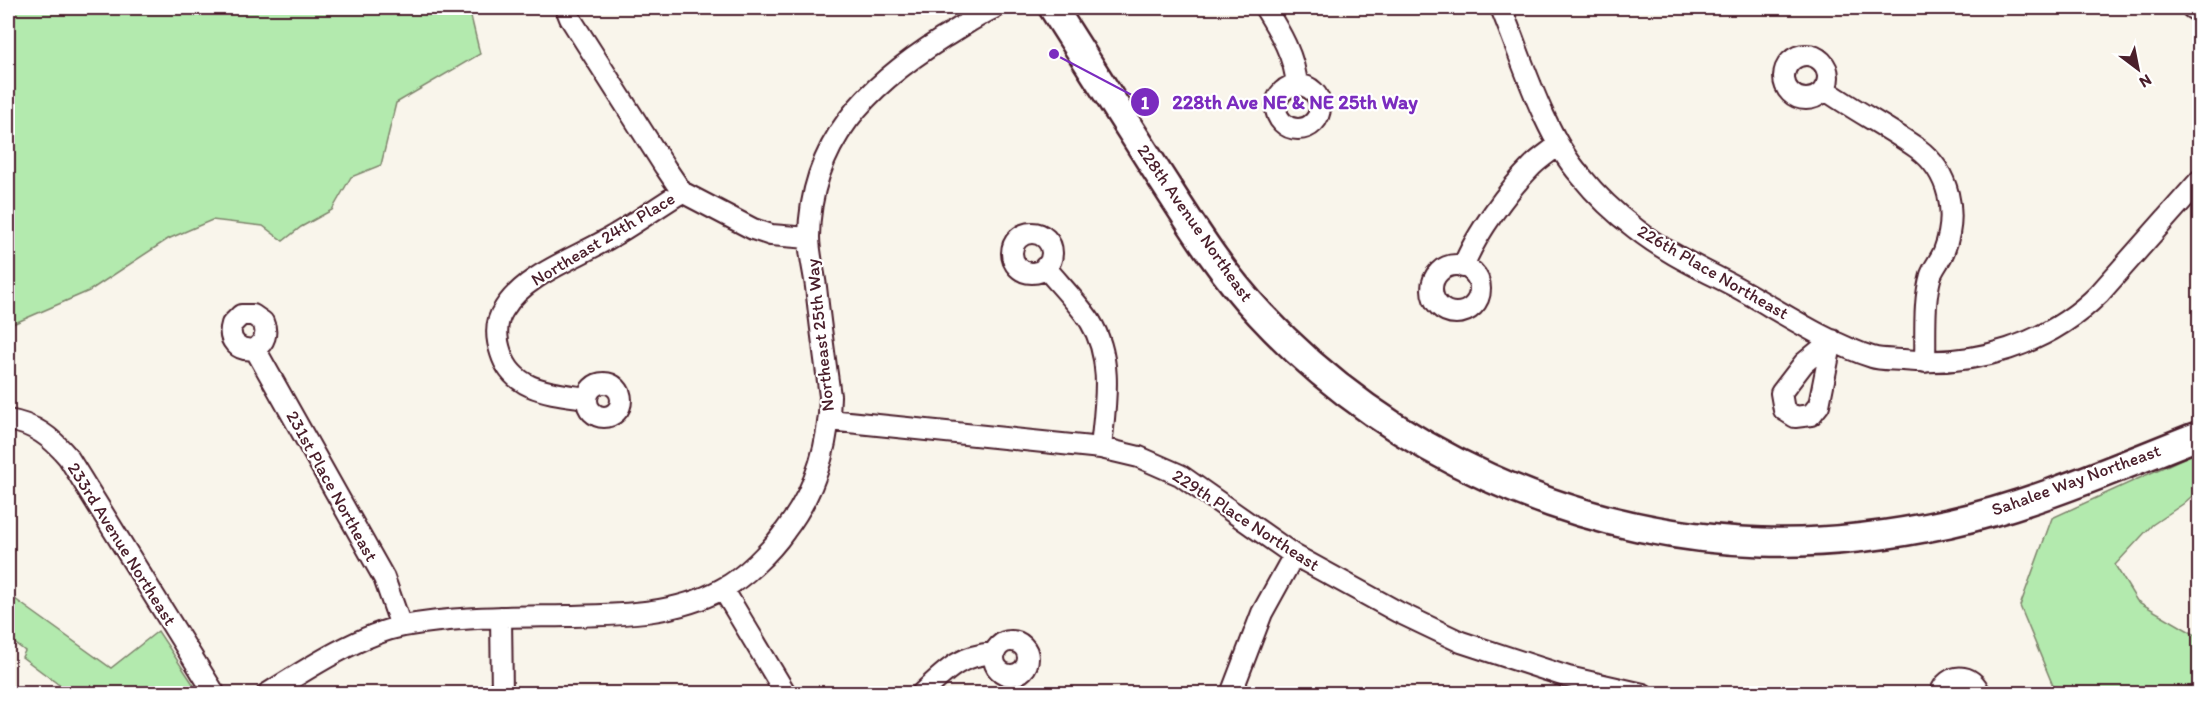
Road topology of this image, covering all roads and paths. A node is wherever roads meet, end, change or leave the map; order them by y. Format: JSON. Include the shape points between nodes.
{"nodes":[{"id":1,"x":566,"y":8,"type":"edge"},
{"id":2,"x":994,"y":8,"type":"edge"},
{"id":3,"x":1053,"y":8,"type":"edge"},
{"id":4,"x":1265,"y":8,"type":"edge"},
{"id":5,"x":1500,"y":8,"type":"edge"},
{"id":6,"x":2192,"y":8,"type":"edge"},
{"id":7,"x":2199,"y":14,"type":"edge"},
{"id":8,"x":1297,"y":86,"type":"dead end"},
{"id":9,"x":1824,"y":90,"type":"dead end"},
{"id":10,"x":1558,"y":145,"type":"junction"},
{"id":11,"x":2199,"y":180,"type":"edge"},
{"id":12,"x":682,"y":192,"type":"junction"},
{"id":13,"x":809,"y":238,"type":"junction"},
{"id":14,"x":1045,"y":267,"type":"dead end"},
{"id":15,"x":1463,"y":267,"type":"dead end"},
{"id":16,"x":255,"y":349,"type":"dead end"},
{"id":17,"x":1925,"y":362,"type":"junction"},
{"id":18,"x":587,"y":398,"type":"dead end"},
{"id":19,"x":8,"y":420,"type":"edge"},
{"id":20,"x":829,"y":420,"type":"junction"},
{"id":21,"x":1398,"y":430,"type":"joint"},
{"id":22,"x":2199,"y":435,"type":"edge"},
{"id":23,"x":1101,"y":448,"type":"junction"},
{"id":24,"x":1294,"y":555,"type":"junction"},
{"id":25,"x":723,"y":589,"type":"junction"},
{"id":26,"x":501,"y":617,"type":"junction"},
{"id":27,"x":401,"y":626,"type":"junction"},
{"id":28,"x":994,"y":653,"type":"dead end"},
{"id":29,"x":215,"y":693,"type":"edge"},
{"id":30,"x":267,"y":693,"type":"edge"},
{"id":31,"x":502,"y":693,"type":"edge"},
{"id":32,"x":786,"y":693,"type":"edge"},
{"id":33,"x":921,"y":693,"type":"edge"},
{"id":34,"x":1231,"y":693,"type":"edge"},
{"id":35,"x":1643,"y":693,"type":"edge"},
{"id":36,"x":1940,"y":693,"type":"edge"},
{"id":37,"x":1980,"y":693,"type":"edge"}],
"edges":[{"from":1,"to":12,"type":"street"},
{"from":2,"to":13,"type":"street","name":"Northeast 25th Way","via":[[918,54],[861,102],[828,153],[812,206]]},
{"from":3,"to":21,"type":"main road","name":"228th Avenue Northeast","via":[[1221,268],[1258,313],[1297,351],[1353,399]]},
{"from":4,"to":8,"type":"street","via":[[1289,51]]},
{"from":5,"to":10,"type":"street","name":"226th Place Northeast"},
{"from":6,"to":7,"type":"street"},
{"from":9,"to":17,"type":"street","via":[[1918,149],[1935,165],[1944,181],[1950,199],[1951,228],[1932,275]]},
{"from":10,"to":15,"type":"street","via":[[1515,185]]},
{"from":10,"to":17,"type":"street","name":"226th Place Northeast","via":[[1579,175],[1636,230],[1680,257],[1832,340],[1873,357]]},
{"from":11,"to":17,"type":"street","name":"226th Place Northeast","via":[[2093,300],[2052,332],[1968,360]]},
{"from":12,"to":13,"type":"street","via":[[753,229]]},
{"from":12,"to":18,"type":"street","name":"Northeast 24th Place","via":[[613,236],[538,276],[504,309],[497,325],[497,342],[513,374],[527,386],[544,392]]},
{"from":13,"to":20,"type":"street","name":"Northeast 25th Way","via":[[830,396]]},
{"from":14,"to":23,"type":"street","via":[[1089,320],[1099,339],[1107,391]]},
{"from":16,"to":27,"type":"street","name":"231st Place Northeast","via":[[384,578]]},
{"from":19,"to":29,"type":"street","name":"233rd Avenue Northeast","via":[[44,432],[68,456]]},
{"from":20,"to":23,"type":"street","name":"229th Place Northeast"},
{"from":20,"to":25,"type":"street","name":"Northeast 25th Way","via":[[823,455],[798,515],[778,541]]},
{"from":21,"to":22,"type":"main road","name":"Sahalee Way Northeast","via":[[1468,468],[1582,513],[1639,528],[1763,542],[1878,536],[1952,522],[2043,496]]},
{"from":23,"to":24,"type":"street","name":"229th Place Northeast","via":[[1139,456],[1180,475]]},
{"from":24,"to":34,"type":"street","via":[[1262,613]]},
{"from":24,"to":35,"type":"street","name":"229th Place Northeast","via":[[1461,642],[1569,677]]},
{"from":25,"to":26,"type":"street","name":"Northeast 25th Way","via":[[689,603],[630,615]]},
{"from":25,"to":32,"type":"street"},
{"from":26,"to":27,"type":"street","name":"Northeast 25th Way"},
{"from":26,"to":31,"type":"street"},
{"from":27,"to":30,"type":"street","name":"Northeast 25th Way","via":[[361,640]]},
{"from":28,"to":33,"type":"street","via":[[973,655],[949,668]]},
{"from":36,"to":37,"type":"street","via":[[1946,682],[1959,677],[1972,681]]}]}
